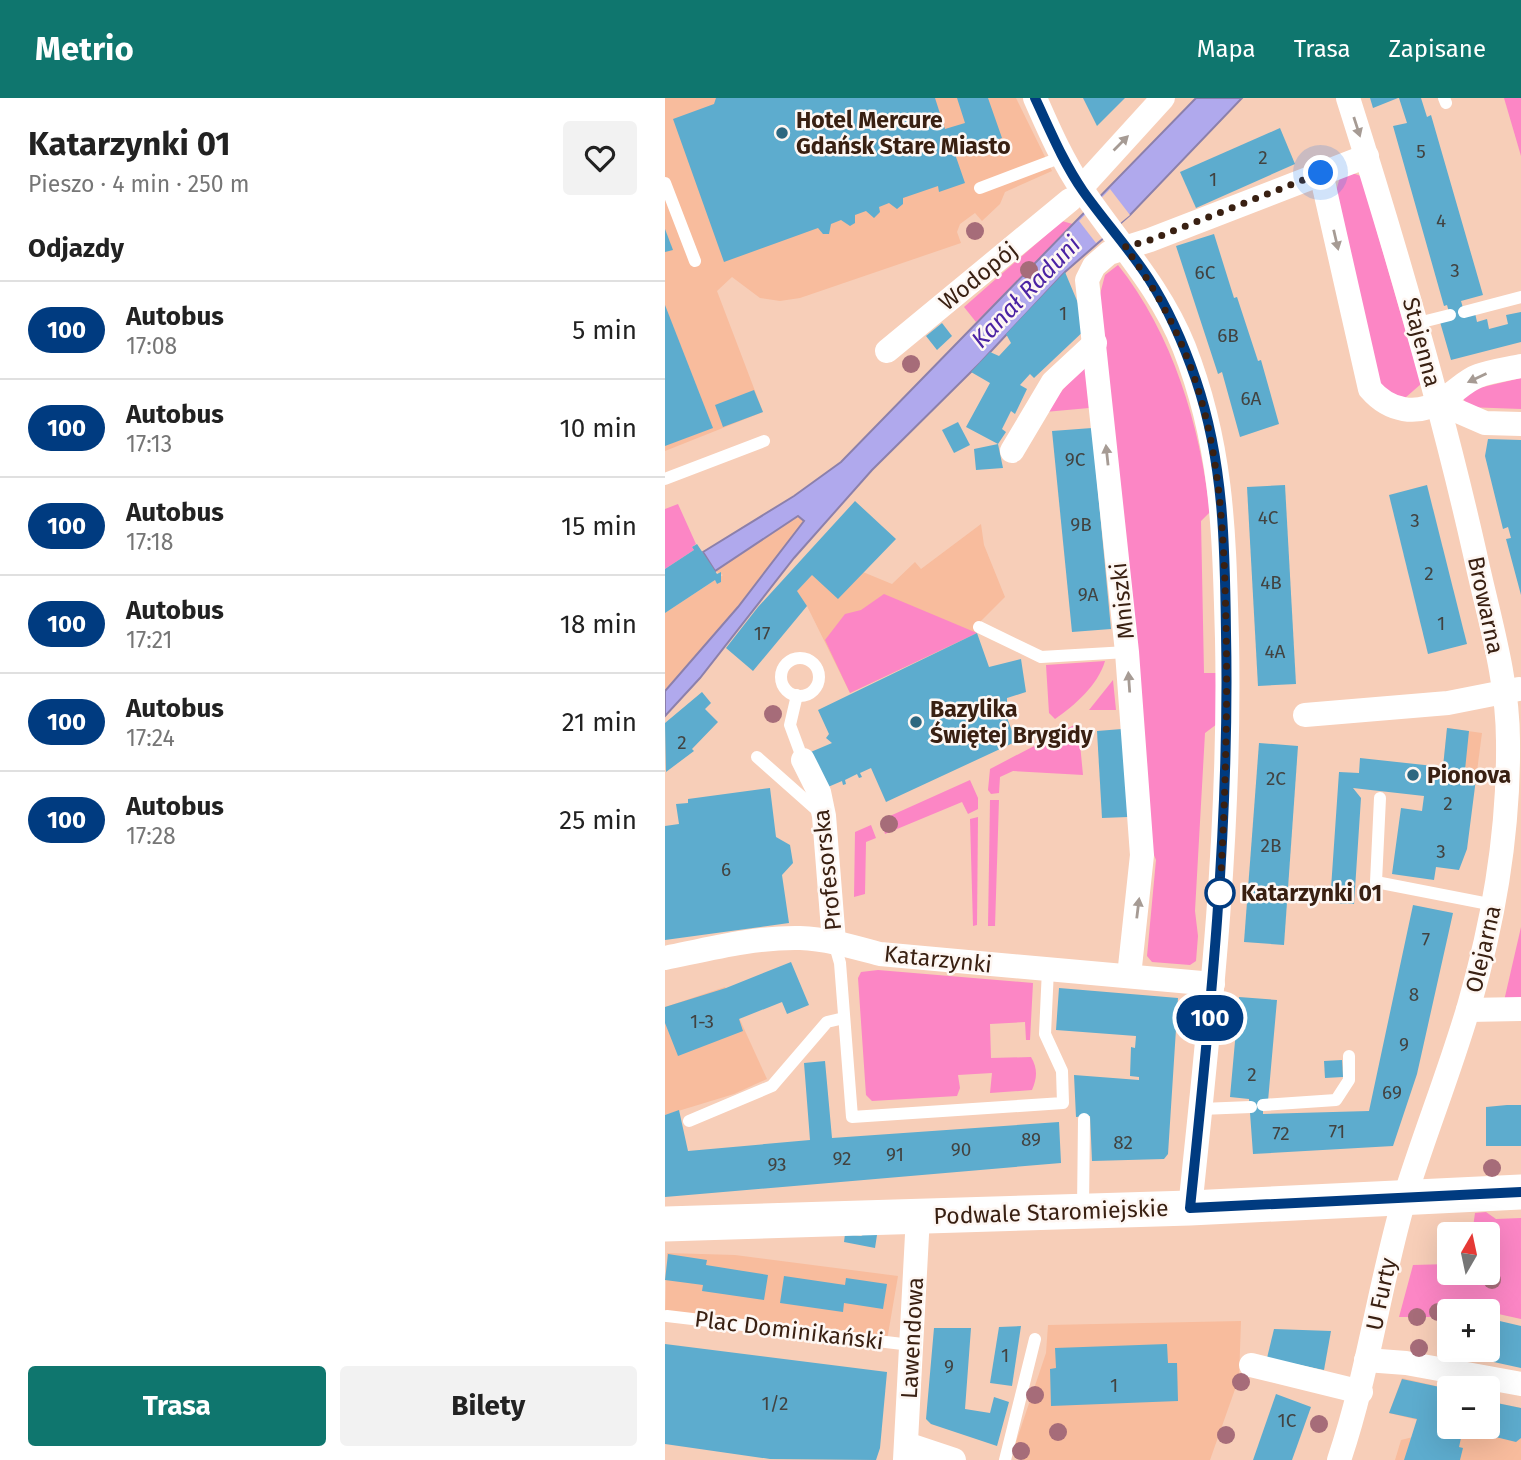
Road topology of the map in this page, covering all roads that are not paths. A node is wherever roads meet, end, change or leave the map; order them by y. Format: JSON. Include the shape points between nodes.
{"nodes":[{"id":1,"x":1035,"y":98,"type":"edge"},
{"id":2,"x":1163,"y":98,"type":"edge"},
{"id":3,"x":1348,"y":98,"type":"edge"},
{"id":4,"x":1367,"y":156,"type":"junction"},
{"id":5,"x":1062,"y":157,"type":"junction"},
{"id":6,"x":1321,"y":173,"type":"junction"},
{"id":7,"x":665,"y":183,"type":"edge"},
{"id":8,"x":980,"y":188,"type":"dead end"},
{"id":9,"x":1082,"y":198,"type":"junction"},
{"id":10,"x":1119,"y":238,"type":"junction"},
{"id":11,"x":695,"y":261,"type":"dead end"},
{"id":12,"x":1521,"y":297,"type":"edge"},
{"id":13,"x":1464,"y":312,"type":"dead end"},
{"id":14,"x":1450,"y":315,"type":"dead end"},
{"id":15,"x":1418,"y":323,"type":"junction"},
{"id":16,"x":1095,"y":343,"type":"junction"},
{"id":17,"x":887,"y":351,"type":"dead end"},
{"id":18,"x":1521,"y":366,"type":"edge"},
{"id":19,"x":1439,"y":403,"type":"junction"},
{"id":20,"x":1521,"y":424,"type":"edge"},
{"id":21,"x":764,"y":440,"type":"dead end"},
{"id":22,"x":1012,"y":451,"type":"dead end"},
{"id":23,"x":665,"y":479,"type":"edge"},
{"id":24,"x":979,"y":627,"type":"dead end"},
{"id":25,"x":1127,"y":652,"type":"junction"},
{"id":26,"x":1513,"y":690,"type":"edge"},
{"id":27,"x":797,"y":695,"type":"dead end"},
{"id":28,"x":1304,"y":715,"type":"dead end"},
{"id":29,"x":757,"y":757,"type":"dead end"},
{"id":30,"x":803,"y":760,"type":"joint"},
{"id":31,"x":1380,"y":798,"type":"dead end"},
{"id":32,"x":824,"y":816,"type":"junction"},
{"id":33,"x":1494,"y":905,"type":"junction"},
{"id":34,"x":834,"y":942,"type":"junction"},
{"id":35,"x":665,"y":958,"type":"edge"},
{"id":36,"x":1048,"y":969,"type":"junction"},
{"id":37,"x":1129,"y":976,"type":"junction"},
{"id":38,"x":1213,"y":984,"type":"junction"},
{"id":39,"x":1521,"y":1009,"type":"edge"},
{"id":40,"x":1468,"y":1010,"type":"junction"},
{"id":41,"x":844,"y":1018,"type":"junction"},
{"id":42,"x":1349,"y":1056,"type":"dead end"},
{"id":43,"x":1201,"y":1108,"type":"junction"},
{"id":44,"x":1084,"y":1119,"type":"dead end"},
{"id":45,"x":689,"y":1121,"type":"dead end"},
{"id":46,"x":1521,"y":1192,"type":"edge"},
{"id":47,"x":1405,"y":1196,"type":"junction"},
{"id":48,"x":1190,"y":1208,"type":"junction"},
{"id":49,"x":1083,"y":1211,"type":"junction"},
{"id":50,"x":918,"y":1216,"type":"junction"},
{"id":51,"x":665,"y":1224,"type":"edge"},
{"id":52,"x":667,"y":1316,"type":"edge"},
{"id":53,"x":1035,"y":1339,"type":"dead end"},
{"id":54,"x":911,"y":1345,"type":"junction"},
{"id":55,"x":1366,"y":1360,"type":"junction"},
{"id":56,"x":1251,"y":1365,"type":"dead end"},
{"id":57,"x":1521,"y":1384,"type":"edge"},
{"id":58,"x":1361,"y":1392,"type":"junction"},
{"id":59,"x":905,"y":1452,"type":"edge"},
{"id":60,"x":954,"y":1460,"type":"edge"},
{"id":61,"x":1005,"y":1460,"type":"edge"},
{"id":62,"x":1339,"y":1460,"type":"edge"}],
"edges":[{"from":1,"to":5,"type":"street"},
{"from":9,"to":2,"type":"street","name":"Wodopój","one_way":true},
{"from":3,"to":4,"type":"street","name":"Stajenna","one_way":true},
{"from":4,"to":6,"type":"street","name":"Mniszki"},
{"from":4,"to":15,"type":"street","name":"Stajenna"},
{"from":5,"to":8,"type":"lane"},
{"from":5,"to":9,"type":"street"},
{"from":6,"to":10,"type":"street","name":"Mniszki","via":[[1150,240]]},
{"from":6,"to":19,"type":"street","name":"Stajenna","one_way":true,"via":[[1370,388],[1391,408],[1408,411]]},
{"from":7,"to":11,"type":"lane"},
{"from":9,"to":10,"type":"street"},
{"from":9,"to":17,"type":"street","name":"Wodopój"},
{"from":10,"to":16,"type":"street","name":"Mniszki","via":[[1087,279]]},
{"from":10,"to":38,"type":"street","via":[[1149,278],[1182,344],[1212,435],[1220,483],[1228,716]]},
{"from":12,"to":13,"type":"lane"},
{"from":14,"to":15,"type":"lane"},
{"from":15,"to":19,"type":"street","name":"Stajenna"},
{"from":16,"to":22,"type":"street","via":[[1053,382]]},
{"from":25,"to":16,"type":"street","name":"Mniszki","one_way":true},
{"from":18,"to":19,"type":"street","one_way":true,"via":[[1476,376]]},
{"from":19,"to":20,"type":"street","via":[[1485,423]]},
{"from":19,"to":26,"type":"street","name":"Browarna"},
{"from":21,"to":23,"type":"lane"},
{"from":24,"to":25,"type":"lane","via":[[1041,657]]},
{"from":37,"to":25,"type":"street","name":"Mniszki","one_way":true,"via":[[1142,855]]},
{"from":26,"to":28,"type":"street","via":[[1448,703]]},
{"from":26,"to":33,"type":"street","name":"Olejarna"},
{"from":27,"to":30,"type":"lane","via":[[790,725]]},
{"from":29,"to":32,"type":"lane"},
{"from":30,"to":32,"type":"street","name":"Profesorska","via":[[819,792]]},
{"from":31,"to":33,"type":"lane","via":[[1376,882]]},
{"from":32,"to":34,"type":"street","name":"Profesorska"},
{"from":33,"to":40,"type":"street","name":"Olejarna"},
{"from":34,"to":35,"type":"street","name":"Katarzynki","via":[[768,939]]},
{"from":34,"to":36,"type":"street","name":"Katarzynki","via":[[880,954]]},
{"from":34,"to":41,"type":"lane"},
{"from":36,"to":37,"type":"street","name":"Katarzynki"},
{"from":36,"to":41,"type":"lane","via":[[1045,1034],[1062,1071],[1063,1103],[852,1117]]},
{"from":37,"to":38,"type":"street","name":"Katarzynki"},
{"from":38,"to":43,"type":"street"},
{"from":39,"to":40,"type":"street"},
{"from":40,"to":47,"type":"street","name":"Olejarna"},
{"from":41,"to":45,"type":"lane","via":[[827,1022],[772,1086]]},
{"from":42,"to":43,"type":"lane","via":[[1349,1080],[1336,1100]]},
{"from":43,"to":48,"type":"street"},
{"from":44,"to":49,"type":"lane"},
{"from":46,"to":47,"type":"street","name":"Podwale Staromiejskie"},
{"from":47,"to":48,"type":"street","name":"Podwale Staromiejskie"},
{"from":47,"to":55,"type":"street","name":"U Furty"},
{"from":48,"to":49,"type":"street","name":"Podwale Staromiejskie"},
{"from":49,"to":50,"type":"street","name":"Podwale Staromiejskie"},
{"from":50,"to":51,"type":"street","name":"Podwale Staromiejskie"},
{"from":50,"to":54,"type":"street","name":"Lawendowa"},
{"from":52,"to":54,"type":"lane","name":"Plac Dominikański"},
{"from":53,"to":61,"type":"lane"},
{"from":54,"to":59,"type":"street","name":"Lawendowa"},
{"from":55,"to":57,"type":"street"},
{"from":55,"to":58,"type":"street","name":"U Furty"},
{"from":56,"to":58,"type":"street"},
{"from":58,"to":62,"type":"street","name":"U Furty"},
{"from":59,"to":60,"type":"street"}]}
